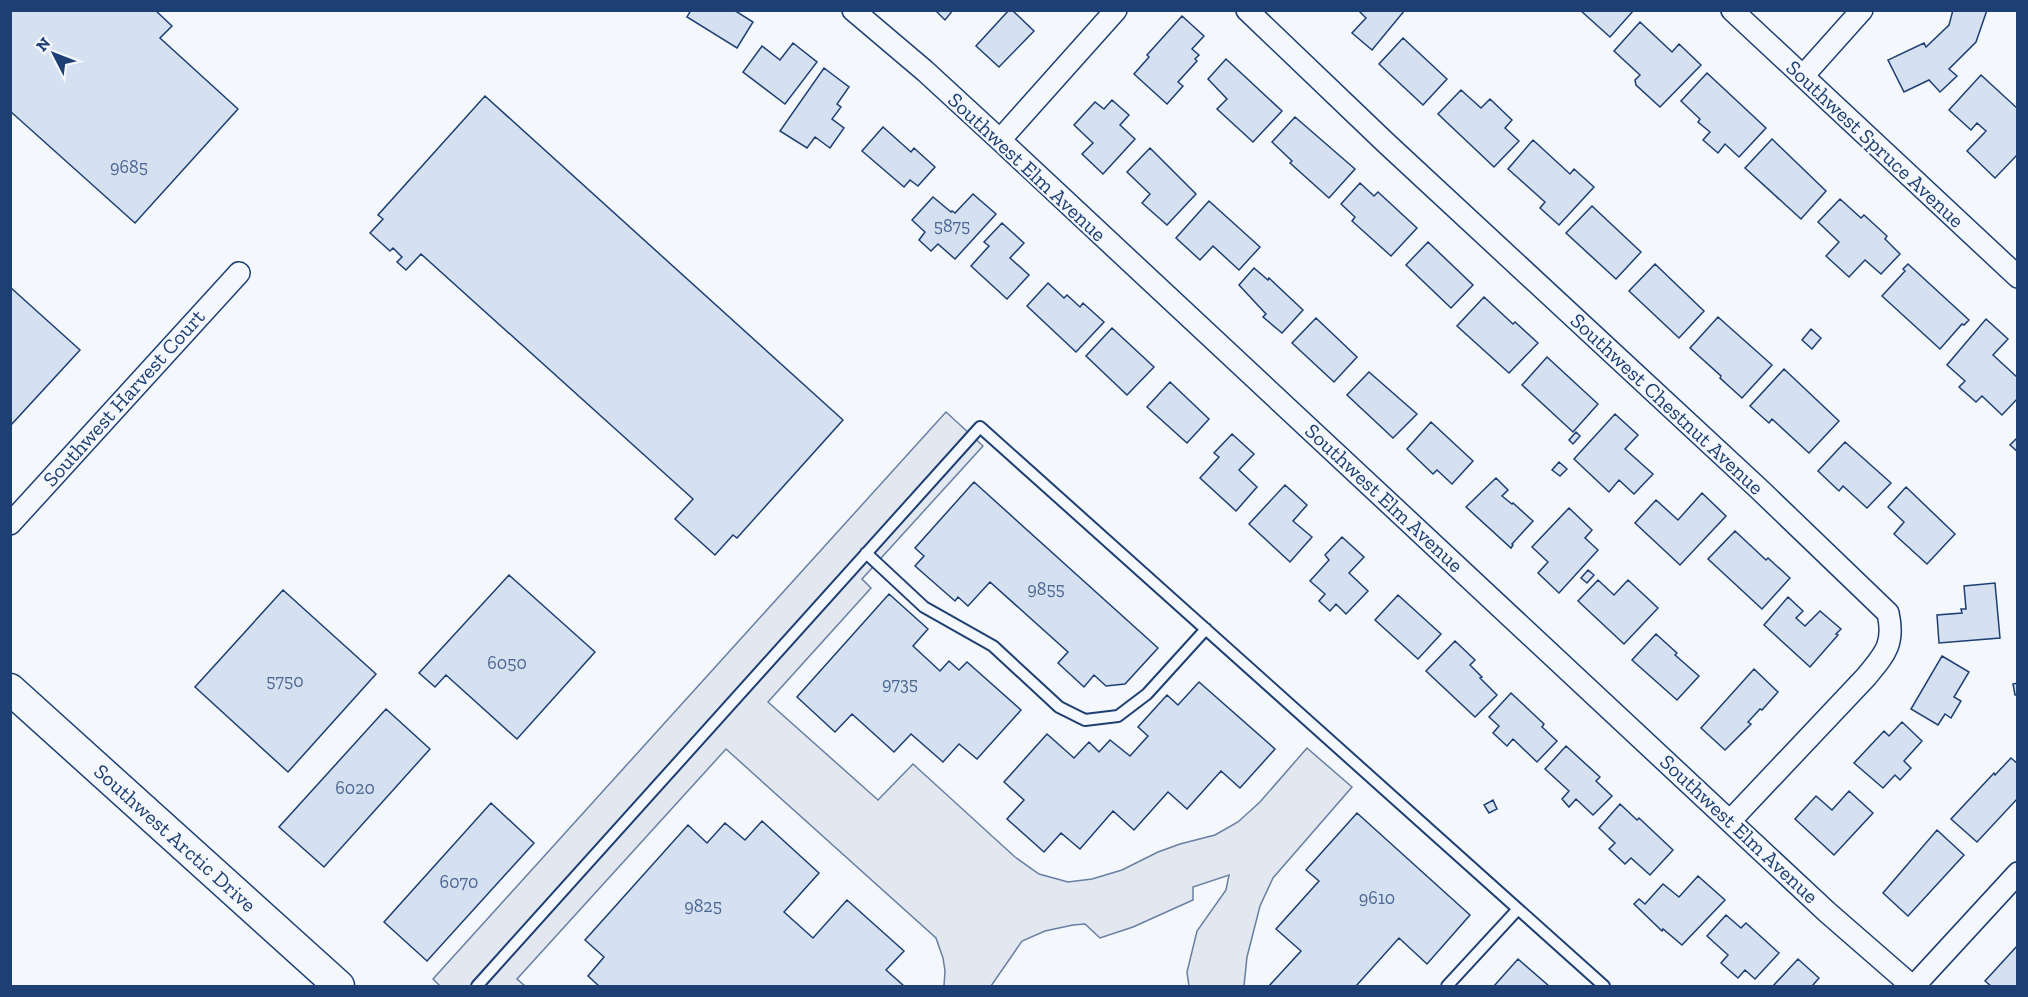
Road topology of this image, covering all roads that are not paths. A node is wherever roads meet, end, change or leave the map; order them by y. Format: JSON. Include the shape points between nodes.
{"nodes":[{"id":1,"x":853,"y":10,"type":"edge"},
{"id":2,"x":1116,"y":10,"type":"edge"},
{"id":3,"x":1246,"y":10,"type":"edge"},
{"id":4,"x":1732,"y":10,"type":"edge"},
{"id":5,"x":1862,"y":10,"type":"edge"},
{"id":6,"x":1803,"y":76,"type":"junction"},
{"id":7,"x":1000,"y":140,"type":"junction"},
{"id":8,"x":238,"y":273,"type":"dead end"},
{"id":9,"x":2018,"y":277,"type":"edge"},
{"id":10,"x":10,"y":524,"type":"edge"},
{"id":11,"x":866,"y":553,"type":"junction"},
{"id":12,"x":1206,"y":629,"type":"junction"},
{"id":13,"x":10,"y":689,"type":"edge"},
{"id":14,"x":1730,"y":821,"type":"junction"},
{"id":15,"x":2018,"y":873,"type":"edge"},
{"id":16,"x":1518,"y":909,"type":"junction"},
{"id":17,"x":339,"y":987,"type":"edge"},
{"id":18,"x":477,"y":987,"type":"edge"},
{"id":19,"x":1447,"y":987,"type":"edge"},
{"id":20,"x":1604,"y":987,"type":"edge"},
{"id":21,"x":1913,"y":987,"type":"edge"}],
"edges":[{"from":1,"to":7,"type":"street","name":"Southwest Elm Avenue"},
{"from":2,"to":7,"type":"street"},
{"from":3,"to":14,"type":"street","name":"Southwest Chestnut Avenue","via":[[1888,613],[1892,630],[1887,652]]},
{"from":4,"to":6,"type":"street","name":"Southwest Spruce Avenue"},
{"from":5,"to":6,"type":"street"},
{"from":6,"to":9,"type":"street","name":"Southwest Spruce Avenue"},
{"from":7,"to":14,"type":"street","name":"Southwest Elm Avenue"},
{"from":8,"to":10,"type":"street","name":"Southwest Harvest Court"},
{"from":11,"to":12,"type":"lane","via":[[924,607],[993,646],[1059,707],[1086,720],[1118,716],[1147,694]]},
{"from":11,"to":12,"type":"lane","via":[[980,427]]},
{"from":11,"to":18,"type":"lane"},
{"from":12,"to":16,"type":"lane"},
{"from":13,"to":17,"type":"street","name":"Southwest Arctic Drive"},
{"from":14,"to":21,"type":"street","name":"Southwest Elm Avenue"},
{"from":15,"to":21,"type":"street"},
{"from":16,"to":19,"type":"lane"},
{"from":16,"to":20,"type":"lane"}]}
